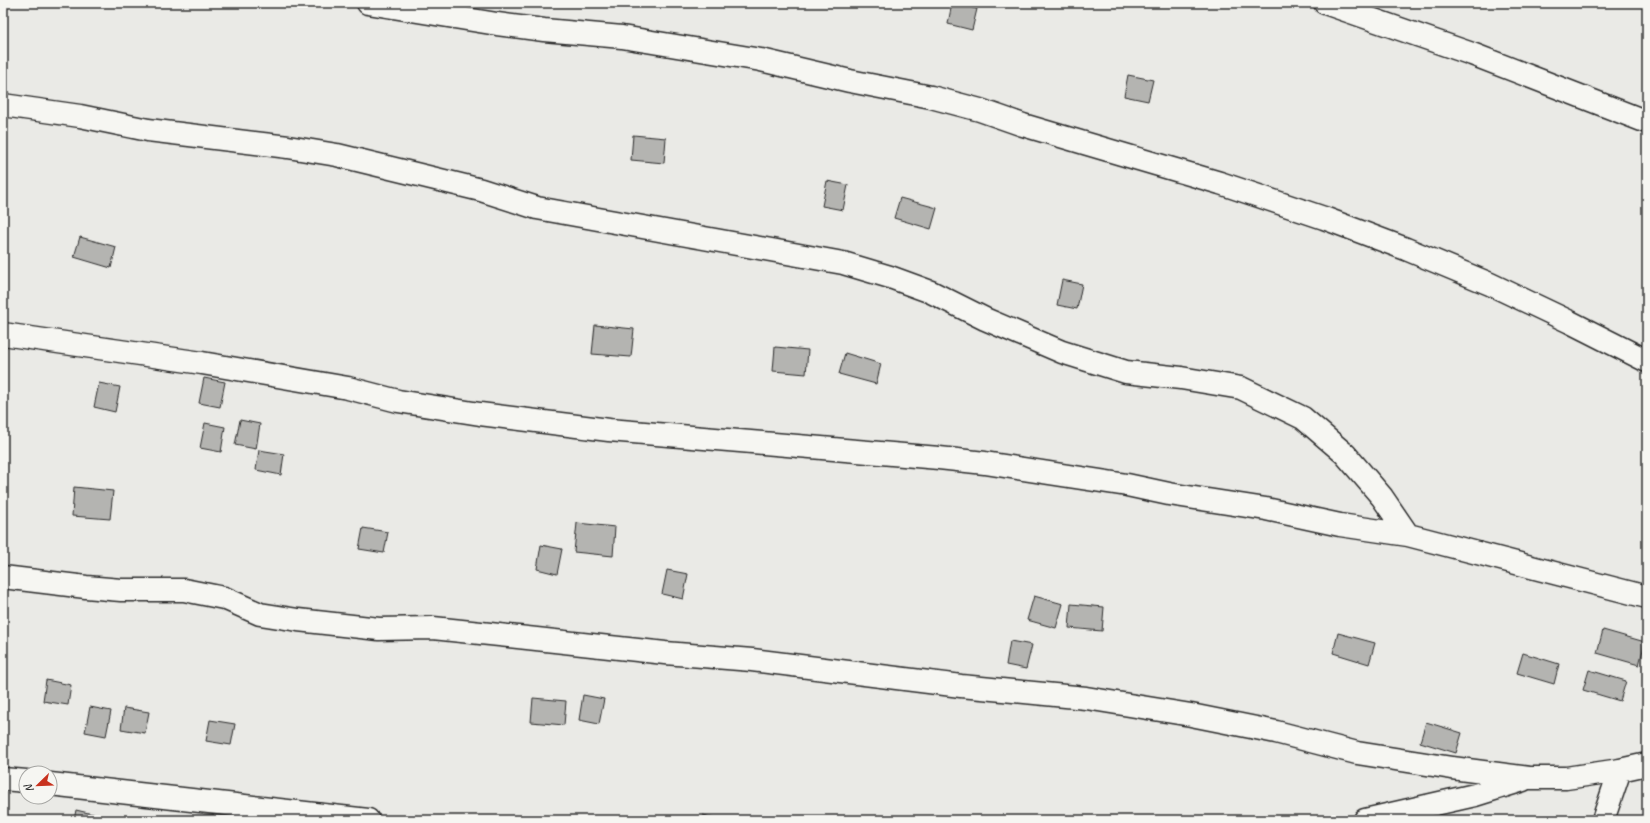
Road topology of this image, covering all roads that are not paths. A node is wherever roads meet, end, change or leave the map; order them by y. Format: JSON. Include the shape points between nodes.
{"nodes":[{"id":1,"x":368,"y":3,"type":"edge"},
{"id":2,"x":1325,"y":3,"type":"edge"},
{"id":3,"x":3,"y":105,"type":"edge"},
{"id":4,"x":1647,"y":122,"type":"edge"},
{"id":5,"x":3,"y":334,"type":"edge"},
{"id":6,"x":1647,"y":361,"type":"edge"},
{"id":7,"x":1408,"y":535,"type":"junction"},
{"id":8,"x":3,"y":577,"type":"edge"},
{"id":9,"x":1647,"y":597,"type":"edge"},
{"id":10,"x":1647,"y":764,"type":"edge"},
{"id":11,"x":1620,"y":770,"type":"junction"},
{"id":12,"x":1529,"y":778,"type":"junction"},
{"id":13,"x":3,"y":779,"type":"edge"},
{"id":14,"x":18,"y":780,"type":"edge"},
{"id":15,"x":58,"y":785,"type":"edge"},
{"id":16,"x":368,"y":820,"type":"edge"},
{"id":17,"x":1365,"y":820,"type":"edge"},
{"id":18,"x":1603,"y":820,"type":"edge"}],
"edges":[{"from":1,"to":6,"type":"street","via":[[505,25],[622,36],[761,60],[980,110],[1023,125],[1220,182],[1324,218],[1490,284]]},
{"from":2,"to":4,"type":"street","via":[[1472,54]]},
{"from":3,"to":7,"type":"street","via":[[80,116],[148,130],[288,147],[337,156],[474,188],[537,208],[829,261],[890,277],[931,292],[985,320],[1062,352],[1126,372],[1242,388],[1303,418],[1345,454],[1382,497]]},
{"from":5,"to":7,"type":"street","via":[[348,388],[398,401],[480,414],[609,430],[985,463]]},
{"from":7,"to":9,"type":"street"},
{"from":8,"to":12,"type":"street","via":[[92,588],[184,590],[224,598],[260,614],[298,620],[379,628],[433,628],[752,660],[961,686],[1086,698],[1276,732],[1357,752]]},
{"from":10,"to":11,"type":"street"},
{"from":11,"to":12,"type":"street","via":[[1566,778]]},
{"from":11,"to":18,"type":"street"},
{"from":12,"to":17,"type":"street","via":[[1475,795]]},
{"from":13,"to":14,"type":"street"},
{"from":15,"to":16,"type":"street"}]}
